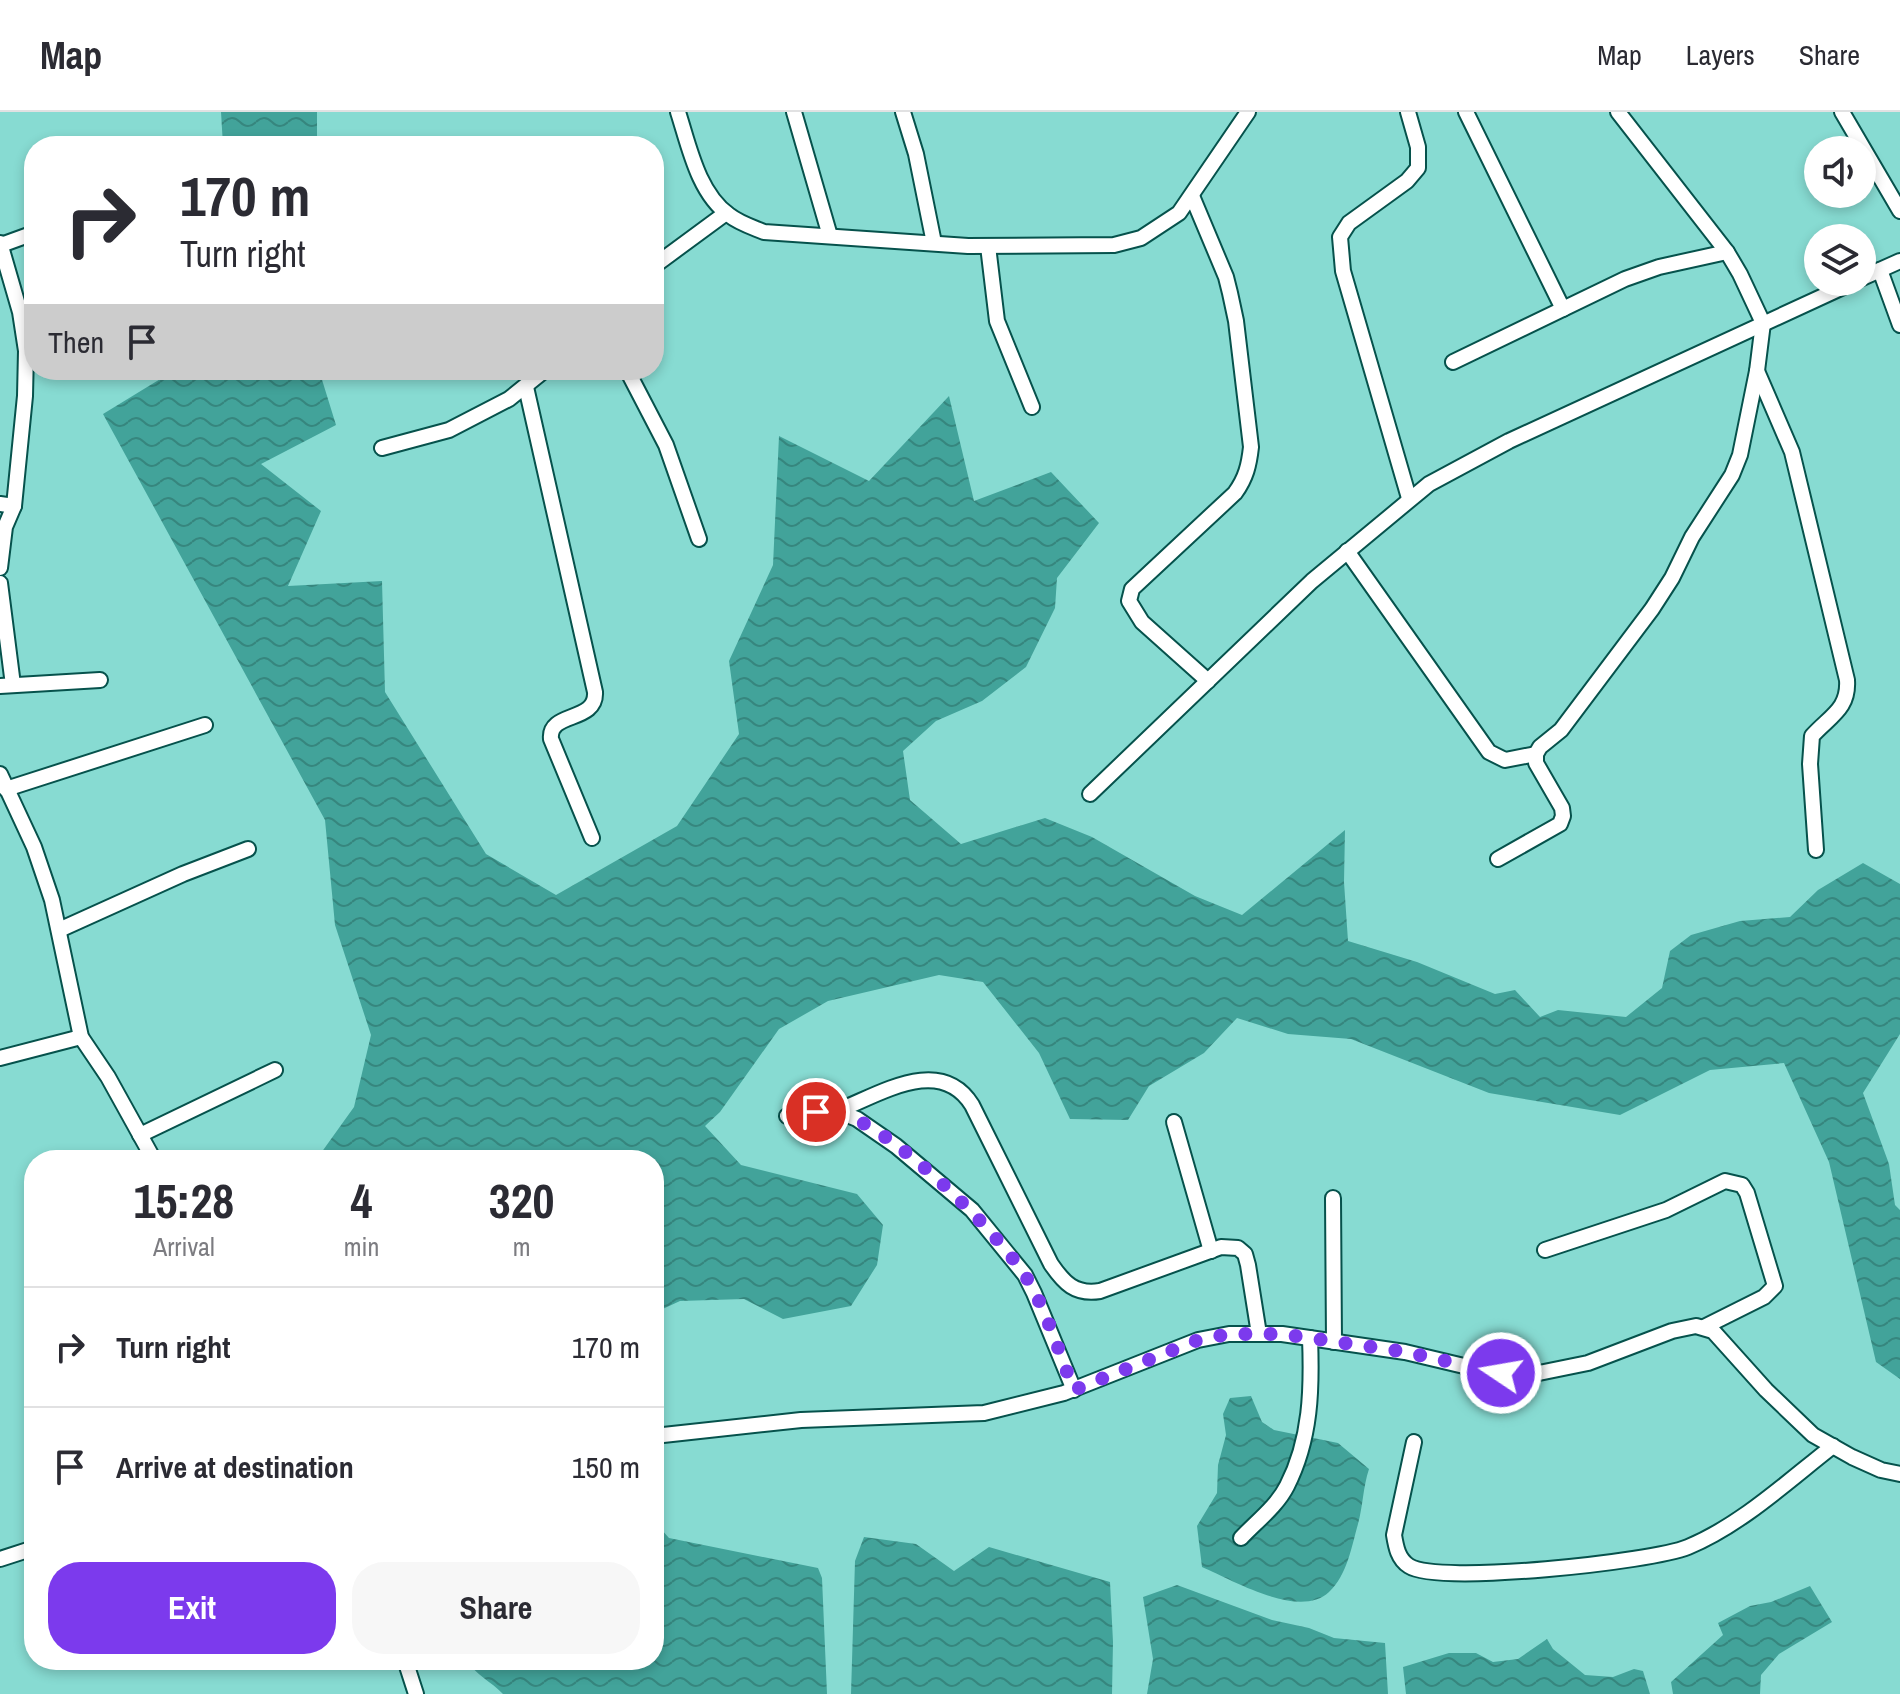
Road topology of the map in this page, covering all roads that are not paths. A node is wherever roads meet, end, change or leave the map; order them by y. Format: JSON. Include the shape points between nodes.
{"nodes":[{"id":1,"x":678,"y":112,"type":"edge"},
{"id":2,"x":794,"y":112,"type":"edge"},
{"id":3,"x":903,"y":112,"type":"edge"},
{"id":4,"x":1248,"y":112,"type":"edge"},
{"id":5,"x":1408,"y":112,"type":"edge"},
{"id":6,"x":1466,"y":112,"type":"edge"},
{"id":7,"x":1618,"y":112,"type":"edge"},
{"id":8,"x":1842,"y":112,"type":"edge"},
{"id":9,"x":1192,"y":196,"type":"junction"},
{"id":10,"x":1900,"y":211,"type":"edge"},
{"id":11,"x":726,"y":213,"type":"junction"},
{"id":12,"x":24,"y":236,"type":"edge"},
{"id":13,"x":830,"y":236,"type":"junction"},
{"id":14,"x":934,"y":243,"type":"junction"},
{"id":15,"x":0,"y":244,"type":"edge"},
{"id":16,"x":988,"y":246,"type":"junction"},
{"id":17,"x":1727,"y":252,"type":"junction"},
{"id":18,"x":664,"y":259,"type":"edge"},
{"id":19,"x":1900,"y":261,"type":"edge"},
{"id":20,"x":1880,"y":270,"type":"junction"},
{"id":21,"x":1876,"y":272,"type":"edge"},
{"id":22,"x":1823,"y":296,"type":"edge"},
{"id":23,"x":1563,"y":309,"type":"junction"},
{"id":24,"x":1763,"y":323,"type":"junction"},
{"id":25,"x":1900,"y":325,"type":"edge"},
{"id":26,"x":24,"y":338,"type":"edge"},
{"id":27,"x":1453,"y":362,"type":"dead end"},
{"id":28,"x":1757,"y":371,"type":"junction"},
{"id":29,"x":25,"y":380,"type":"edge"},
{"id":30,"x":534,"y":380,"type":"edge"},
{"id":31,"x":632,"y":380,"type":"edge"},
{"id":32,"x":526,"y":387,"type":"junction"},
{"id":33,"x":1032,"y":407,"type":"dead end"},
{"id":34,"x":382,"y":448,"type":"dead end"},
{"id":35,"x":1409,"y":498,"type":"junction"},
{"id":36,"x":7,"y":505,"type":"edge"},
{"id":37,"x":699,"y":539,"type":"dead end"},
{"id":38,"x":1347,"y":551,"type":"junction"},
{"id":39,"x":0,"y":568,"type":"edge"},
{"id":40,"x":0,"y":583,"type":"edge"},
{"id":41,"x":100,"y":680,"type":"dead end"},
{"id":42,"x":1208,"y":681,"type":"junction"},
{"id":43,"x":6,"y":685,"type":"edge"},
{"id":44,"x":205,"y":725,"type":"dead end"},
{"id":45,"x":1536,"y":754,"type":"junction"},
{"id":46,"x":0,"y":774,"type":"edge"},
{"id":47,"x":6,"y":789,"type":"junction"},
{"id":48,"x":1090,"y":794,"type":"dead end"},
{"id":49,"x":592,"y":838,"type":"dead end"},
{"id":50,"x":248,"y":849,"type":"dead end"},
{"id":51,"x":1816,"y":850,"type":"dead end"},
{"id":52,"x":1498,"y":859,"type":"dead end"},
{"id":53,"x":59,"y":930,"type":"junction"},
{"id":54,"x":81,"y":1037,"type":"junction"},
{"id":55,"x":0,"y":1058,"type":"edge"},
{"id":56,"x":275,"y":1070,"type":"dead end"},
{"id":57,"x":837,"y":1111,"type":"junction"},
{"id":58,"x":787,"y":1116,"type":"dead end"},
{"id":59,"x":1174,"y":1122,"type":"dead end"},
{"id":60,"x":140,"y":1135,"type":"junction"},
{"id":61,"x":148,"y":1150,"type":"edge"},
{"id":62,"x":1333,"y":1198,"type":"dead end"},
{"id":63,"x":1545,"y":1250,"type":"dead end"},
{"id":64,"x":1211,"y":1251,"type":"junction"},
{"id":65,"x":1704,"y":1327,"type":"junction"},
{"id":66,"x":1259,"y":1334,"type":"junction"},
{"id":67,"x":1310,"y":1338,"type":"junction"},
{"id":68,"x":1334,"y":1342,"type":"junction"},
{"id":69,"x":1074,"y":1390,"type":"junction"},
{"id":70,"x":664,"y":1435,"type":"edge"},
{"id":71,"x":1414,"y":1442,"type":"dead end"},
{"id":72,"x":1833,"y":1446,"type":"junction"},
{"id":73,"x":1900,"y":1474,"type":"edge"},
{"id":74,"x":1241,"y":1538,"type":"dead end"},
{"id":75,"x":24,"y":1551,"type":"edge"},
{"id":76,"x":0,"y":1559,"type":"edge"},
{"id":77,"x":408,"y":1670,"type":"edge"},
{"id":78,"x":416,"y":1694,"type":"edge"}],
"edges":[{"from":1,"to":11,"type":"street","via":[[699,175]]},
{"from":2,"to":13,"type":"street"},
{"from":3,"to":14,"type":"street"},
{"from":4,"to":9,"type":"street"},
{"from":5,"to":35,"type":"street","via":[[1418,168],[1349,223],[1340,237],[1340,253]]},
{"from":6,"to":23,"type":"street"},
{"from":7,"to":17,"type":"street"},
{"from":8,"to":10,"type":"street"},
{"from":9,"to":16,"type":"street","via":[[1161,227],[1114,245]]},
{"from":9,"to":42,"type":"street","via":[[1226,277],[1236,321],[1249,463],[1235,493],[1132,589],[1129,601],[1142,622]]},
{"from":11,"to":13,"type":"street","via":[[764,232]]},
{"from":11,"to":18,"type":"street"},
{"from":12,"to":15,"type":"street"},
{"from":13,"to":14,"type":"street"},
{"from":14,"to":16,"type":"street"},
{"from":15,"to":26,"type":"street"},
{"from":16,"to":33,"type":"street","via":[[997,321]]},
{"from":17,"to":23,"type":"street","via":[[1647,271]]},
{"from":17,"to":24,"type":"street"},
{"from":19,"to":20,"type":"street"},
{"from":20,"to":21,"type":"street"},
{"from":20,"to":25,"type":"street"},
{"from":22,"to":24,"type":"street"},
{"from":23,"to":27,"type":"street"},
{"from":24,"to":28,"type":"street"},
{"from":24,"to":35,"type":"street","via":[[1470,460]]},
{"from":28,"to":45,"type":"street","via":[[1745,439],[1732,475],[1652,609],[1561,730]]},
{"from":28,"to":51,"type":"street","via":[[1792,452],[1847,680],[1844,704],[1812,736]]},
{"from":29,"to":36,"type":"street"},
{"from":30,"to":32,"type":"street"},
{"from":31,"to":37,"type":"street","via":[[666,445]]},
{"from":32,"to":34,"type":"street","via":[[449,430]]},
{"from":32,"to":49,"type":"street","via":[[595,692],[589,709],[554,725],[551,739]]},
{"from":35,"to":38,"type":"street"},
{"from":36,"to":39,"type":"street"},
{"from":38,"to":42,"type":"street"},
{"from":38,"to":45,"type":"street","via":[[1489,752],[1505,760]]},
{"from":40,"to":43,"type":"street"},
{"from":41,"to":43,"type":"street"},
{"from":42,"to":48,"type":"street"},
{"from":44,"to":47,"type":"street"},
{"from":45,"to":52,"type":"street","via":[[1563,816],[1550,831]]},
{"from":46,"to":47,"type":"street"},
{"from":47,"to":53,"type":"street","via":[[34,847]]},
{"from":50,"to":53,"type":"street"},
{"from":53,"to":54,"type":"street"},
{"from":54,"to":55,"type":"street"},
{"from":54,"to":60,"type":"street"},
{"from":56,"to":60,"type":"street"},
{"from":57,"to":58,"type":"street"},
{"from":57,"to":64,"type":"street","via":[[916,1080],[947,1081],[964,1092],[1051,1264],[1075,1289],[1100,1291]]},
{"from":57,"to":69,"type":"street","via":[[896,1146],[981,1220],[1025,1275]]},
{"from":59,"to":64,"type":"street"},
{"from":60,"to":61,"type":"street"},
{"from":62,"to":68,"type":"street"},
{"from":63,"to":65,"type":"street","via":[[1666,1210],[1725,1181],[1742,1185],[1775,1286],[1764,1297]]},
{"from":64,"to":66,"type":"street","via":[[1231,1246],[1245,1254]]},
{"from":65,"to":68,"type":"street","via":[[1683,1327],[1588,1363],[1534,1374],[1501,1373]]},
{"from":65,"to":72,"type":"street","via":[[1732,1349],[1792,1416]]},
{"from":66,"to":67,"type":"street"},
{"from":66,"to":69,"type":"street","via":[[1198,1340]]},
{"from":67,"to":68,"type":"street"},
{"from":67,"to":74,"type":"street","via":[[1309,1419],[1294,1466],[1286,1488]]},
{"from":69,"to":70,"type":"street","via":[[984,1413],[801,1420]]},
{"from":71,"to":72,"type":"street","via":[[1394,1535],[1397,1550],[1420,1571],[1464,1572],[1586,1566],[1688,1547],[1739,1518]]},
{"from":72,"to":73,"type":"street"},
{"from":75,"to":76,"type":"street"},
{"from":77,"to":78,"type":"street"}]}
